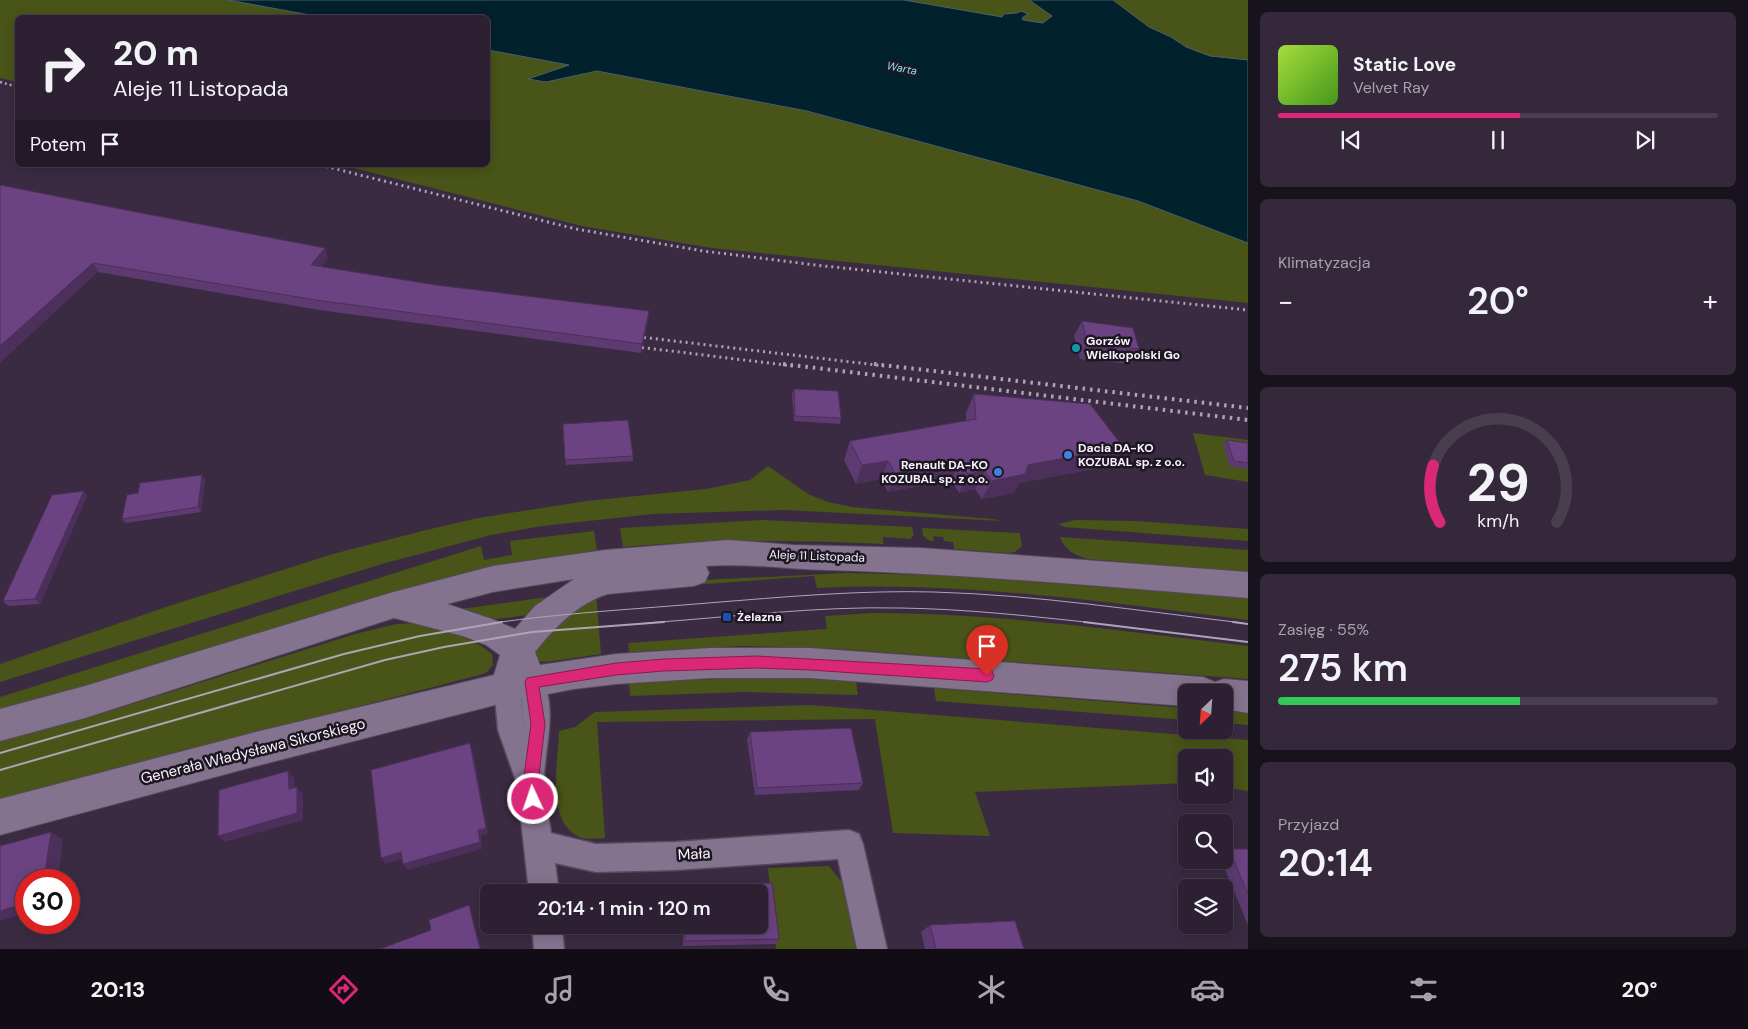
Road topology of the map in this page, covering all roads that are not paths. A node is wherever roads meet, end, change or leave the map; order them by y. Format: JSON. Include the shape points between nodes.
{"nodes":[{"id":1,"x":794,"y":557,"type":"junction"},
{"id":2,"x":1248,"y":585,"type":"edge"},
{"id":3,"x":390,"y":606,"type":"junction"},
{"id":4,"x":518,"y":650,"type":"junction"},
{"id":5,"x":519,"y":685,"type":"junction"},
{"id":6,"x":1178,"y":690,"type":"edge"},
{"id":7,"x":1233,"y":695,"type":"edge"},
{"id":8,"x":1248,"y":697,"type":"edge"},
{"id":9,"x":0,"y":725,"type":"edge"},
{"id":10,"x":0,"y":817,"type":"edge"},
{"id":11,"x":540,"y":845,"type":"junction"},
{"id":12,"x":543,"y":884,"type":"edge"},
{"id":13,"x":547,"y":934,"type":"edge"},
{"id":14,"x":549,"y":949,"type":"edge"},
{"id":15,"x":872,"y":949,"type":"edge"}],
"edges":[{"from":1,"to":2,"type":"main road","name":"Aleje 11 Listopada","via":[[921,560]]},
{"from":1,"to":3,"type":"main road","name":"Aleje 11 Listopada","via":[[728,552],[605,562],[493,579]]},
{"from":1,"to":4,"type":"main road","via":[[733,571],[630,579],[587,587],[546,616]]},
{"from":3,"to":4,"type":"main road","via":[[430,612],[474,626]]},
{"from":3,"to":9,"type":"main road","via":[[85,702]]},
{"from":4,"to":5,"type":"main road"},
{"from":5,"to":6,"type":"main road","via":[[626,668],[756,662]]},
{"from":5,"to":10,"type":"main road","name":"Generała Władysława Sikorskiego","via":[[260,748]]},
{"from":5,"to":11,"type":"street","via":[[511,730],[531,784]]},
{"from":7,"to":8,"type":"main road"},
{"from":11,"to":12,"type":"street"},
{"from":11,"to":15,"type":"street","name":"Mała","via":[[596,858],[849,844]]},
{"from":13,"to":14,"type":"street"}]}
